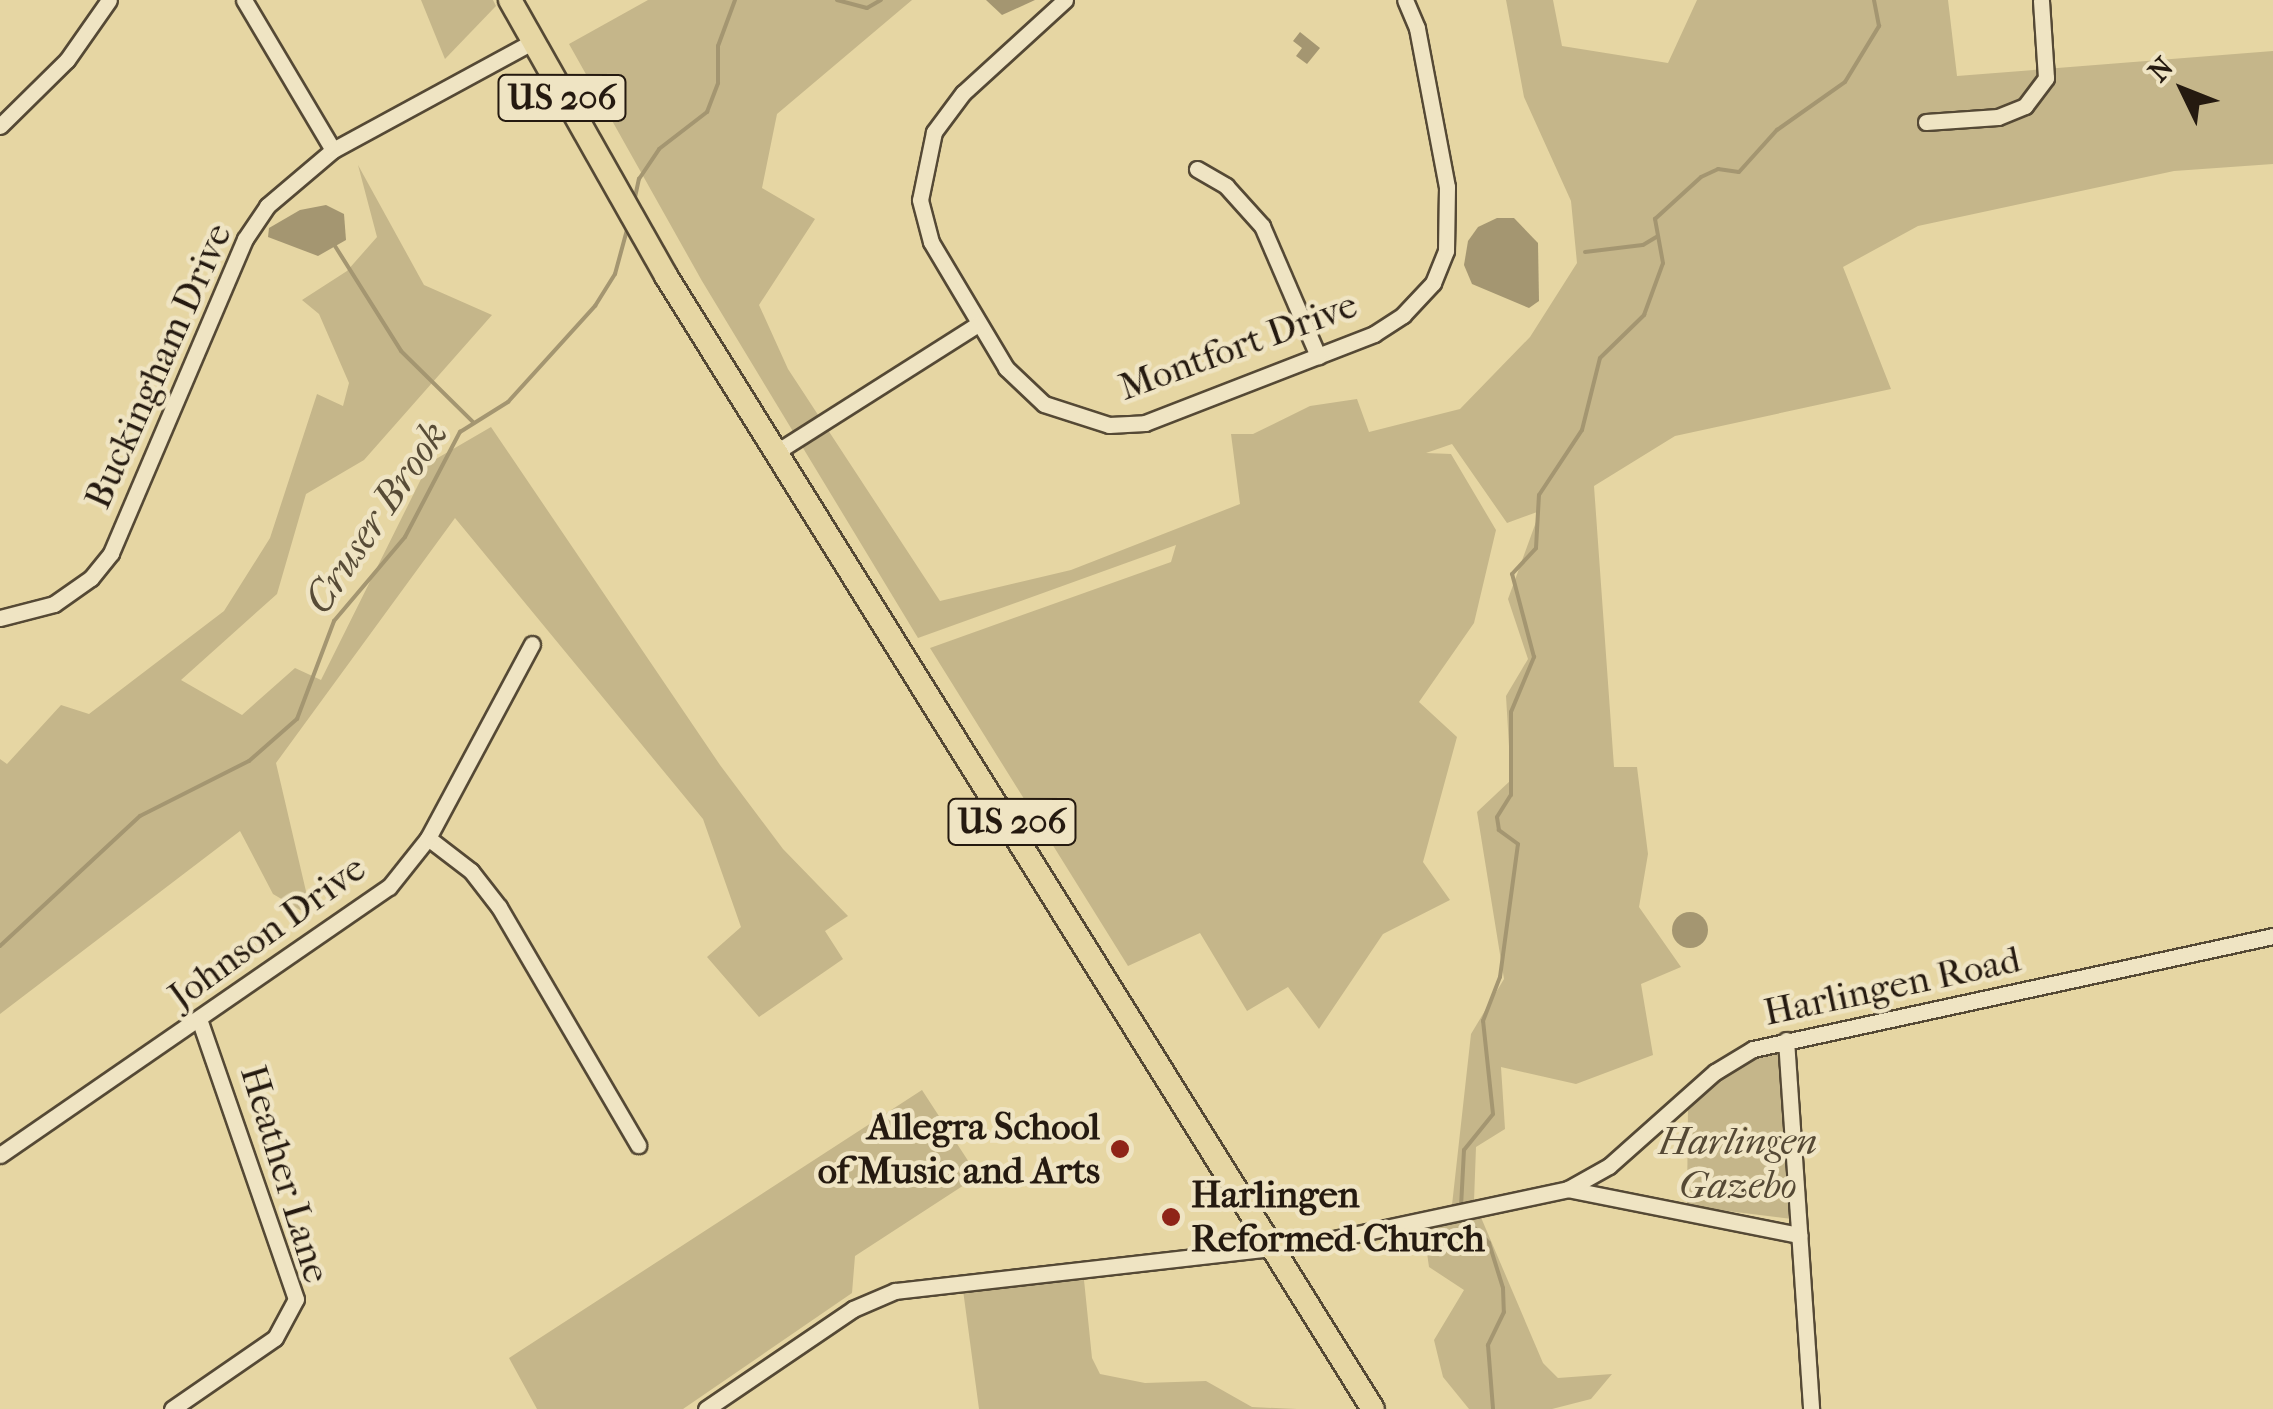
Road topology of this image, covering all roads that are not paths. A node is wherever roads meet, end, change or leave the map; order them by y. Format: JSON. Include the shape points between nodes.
{"nodes":[{"id":1,"x":109,"y":0,"type":"edge"},
{"id":2,"x":244,"y":0,"type":"edge"},
{"id":3,"x":510,"y":0,"type":"edge"},
{"id":4,"x":1065,"y":0,"type":"edge"},
{"id":5,"x":1405,"y":0,"type":"edge"},
{"id":6,"x":2041,"y":0,"type":"edge"},
{"id":7,"x":532,"y":42,"type":"junction"},
{"id":8,"x":1926,"y":122,"type":"dead end"},
{"id":9,"x":0,"y":126,"type":"edge"},
{"id":10,"x":332,"y":150,"type":"junction"},
{"id":11,"x":1197,"y":170,"type":"dead end"},
{"id":12,"x":978,"y":324,"type":"junction"},
{"id":13,"x":1318,"y":356,"type":"junction"},
{"id":14,"x":778,"y":450,"type":"junction"},
{"id":15,"x":0,"y":618,"type":"edge"},
{"id":16,"x":532,"y":644,"type":"dead end"},
{"id":17,"x":428,"y":838,"type":"junction"},
{"id":18,"x":2273,"y":936,"type":"edge"},
{"id":19,"x":200,"y":1022,"type":"junction"},
{"id":20,"x":1786,"y":1040,"type":"junction"},
{"id":21,"x":638,"y":1145,"type":"dead end"},
{"id":22,"x":0,"y":1155,"type":"edge"},
{"id":23,"x":1568,"y":1190,"type":"junction"},
{"id":24,"x":1798,"y":1235,"type":"junction"},
{"id":25,"x":1274,"y":1249,"type":"junction"},
{"id":26,"x":191,"y":1403,"type":"edge"},
{"id":27,"x":172,"y":1409,"type":"edge"},
{"id":28,"x":706,"y":1409,"type":"edge"},
{"id":29,"x":1373,"y":1409,"type":"edge"},
{"id":30,"x":1811,"y":1409,"type":"edge"}],
"edges":[{"from":1,"to":9,"type":"street","via":[[67,60]]},
{"from":2,"to":10,"type":"street"},
{"from":3,"to":7,"type":"highway","number":"US 206"},
{"from":4,"to":12,"type":"street","name":"Montfort Drive","via":[[962,93],[924,158],[922,218]]},
{"from":5,"to":13,"type":"street","name":"Montfort Drive","via":[[1417,28],[1447,187],[1446,251],[1432,283],[1403,316]]},
{"from":6,"to":8,"type":"street","via":[[2046,78],[2025,106],[1998,116]]},
{"from":7,"to":10,"type":"street","name":"Buckingham Drive"},
{"from":7,"to":14,"type":"highway","number":"US 206","via":[[644,239]]},
{"from":10,"to":15,"type":"street","name":"Buckingham Drive","via":[[284,188],[245,238],[110,552],[91,578],[54,604]]},
{"from":11,"to":13,"type":"street","via":[[1226,186],[1262,226]]},
{"from":12,"to":13,"type":"street","name":"Montfort Drive","via":[[1026,390],[1071,416],[1109,426],[1144,422]]},
{"from":12,"to":14,"type":"street"},
{"from":14,"to":25,"type":"highway","number":"US 206"},
{"from":16,"to":17,"type":"street","name":"Johnson Drive"},
{"from":17,"to":19,"type":"street","name":"Johnson Drive","via":[[374,900]]},
{"from":17,"to":21,"type":"street","via":[[472,871],[499,907]]},
{"from":18,"to":20,"type":"street","name":"Harlingen Road"},
{"from":19,"to":22,"type":"street","name":"Johnson Drive"},
{"from":19,"to":26,"type":"street","name":"Heather Lane","via":[[296,1299],[275,1338]]},
{"from":20,"to":23,"type":"street","name":"Harlingen Road","via":[[1730,1061],[1610,1166]]},
{"from":20,"to":24,"type":"street"},
{"from":23,"to":24,"type":"street"},
{"from":23,"to":25,"type":"street","name":"Harlingen Road"},
{"from":24,"to":30,"type":"street"},
{"from":25,"to":28,"type":"street","name":"Harlingen Road","via":[[895,1291],[854,1309]]},
{"from":25,"to":29,"type":"highway","number":"US 206"},
{"from":26,"to":27,"type":"street","name":"Heather Lane"}]}
